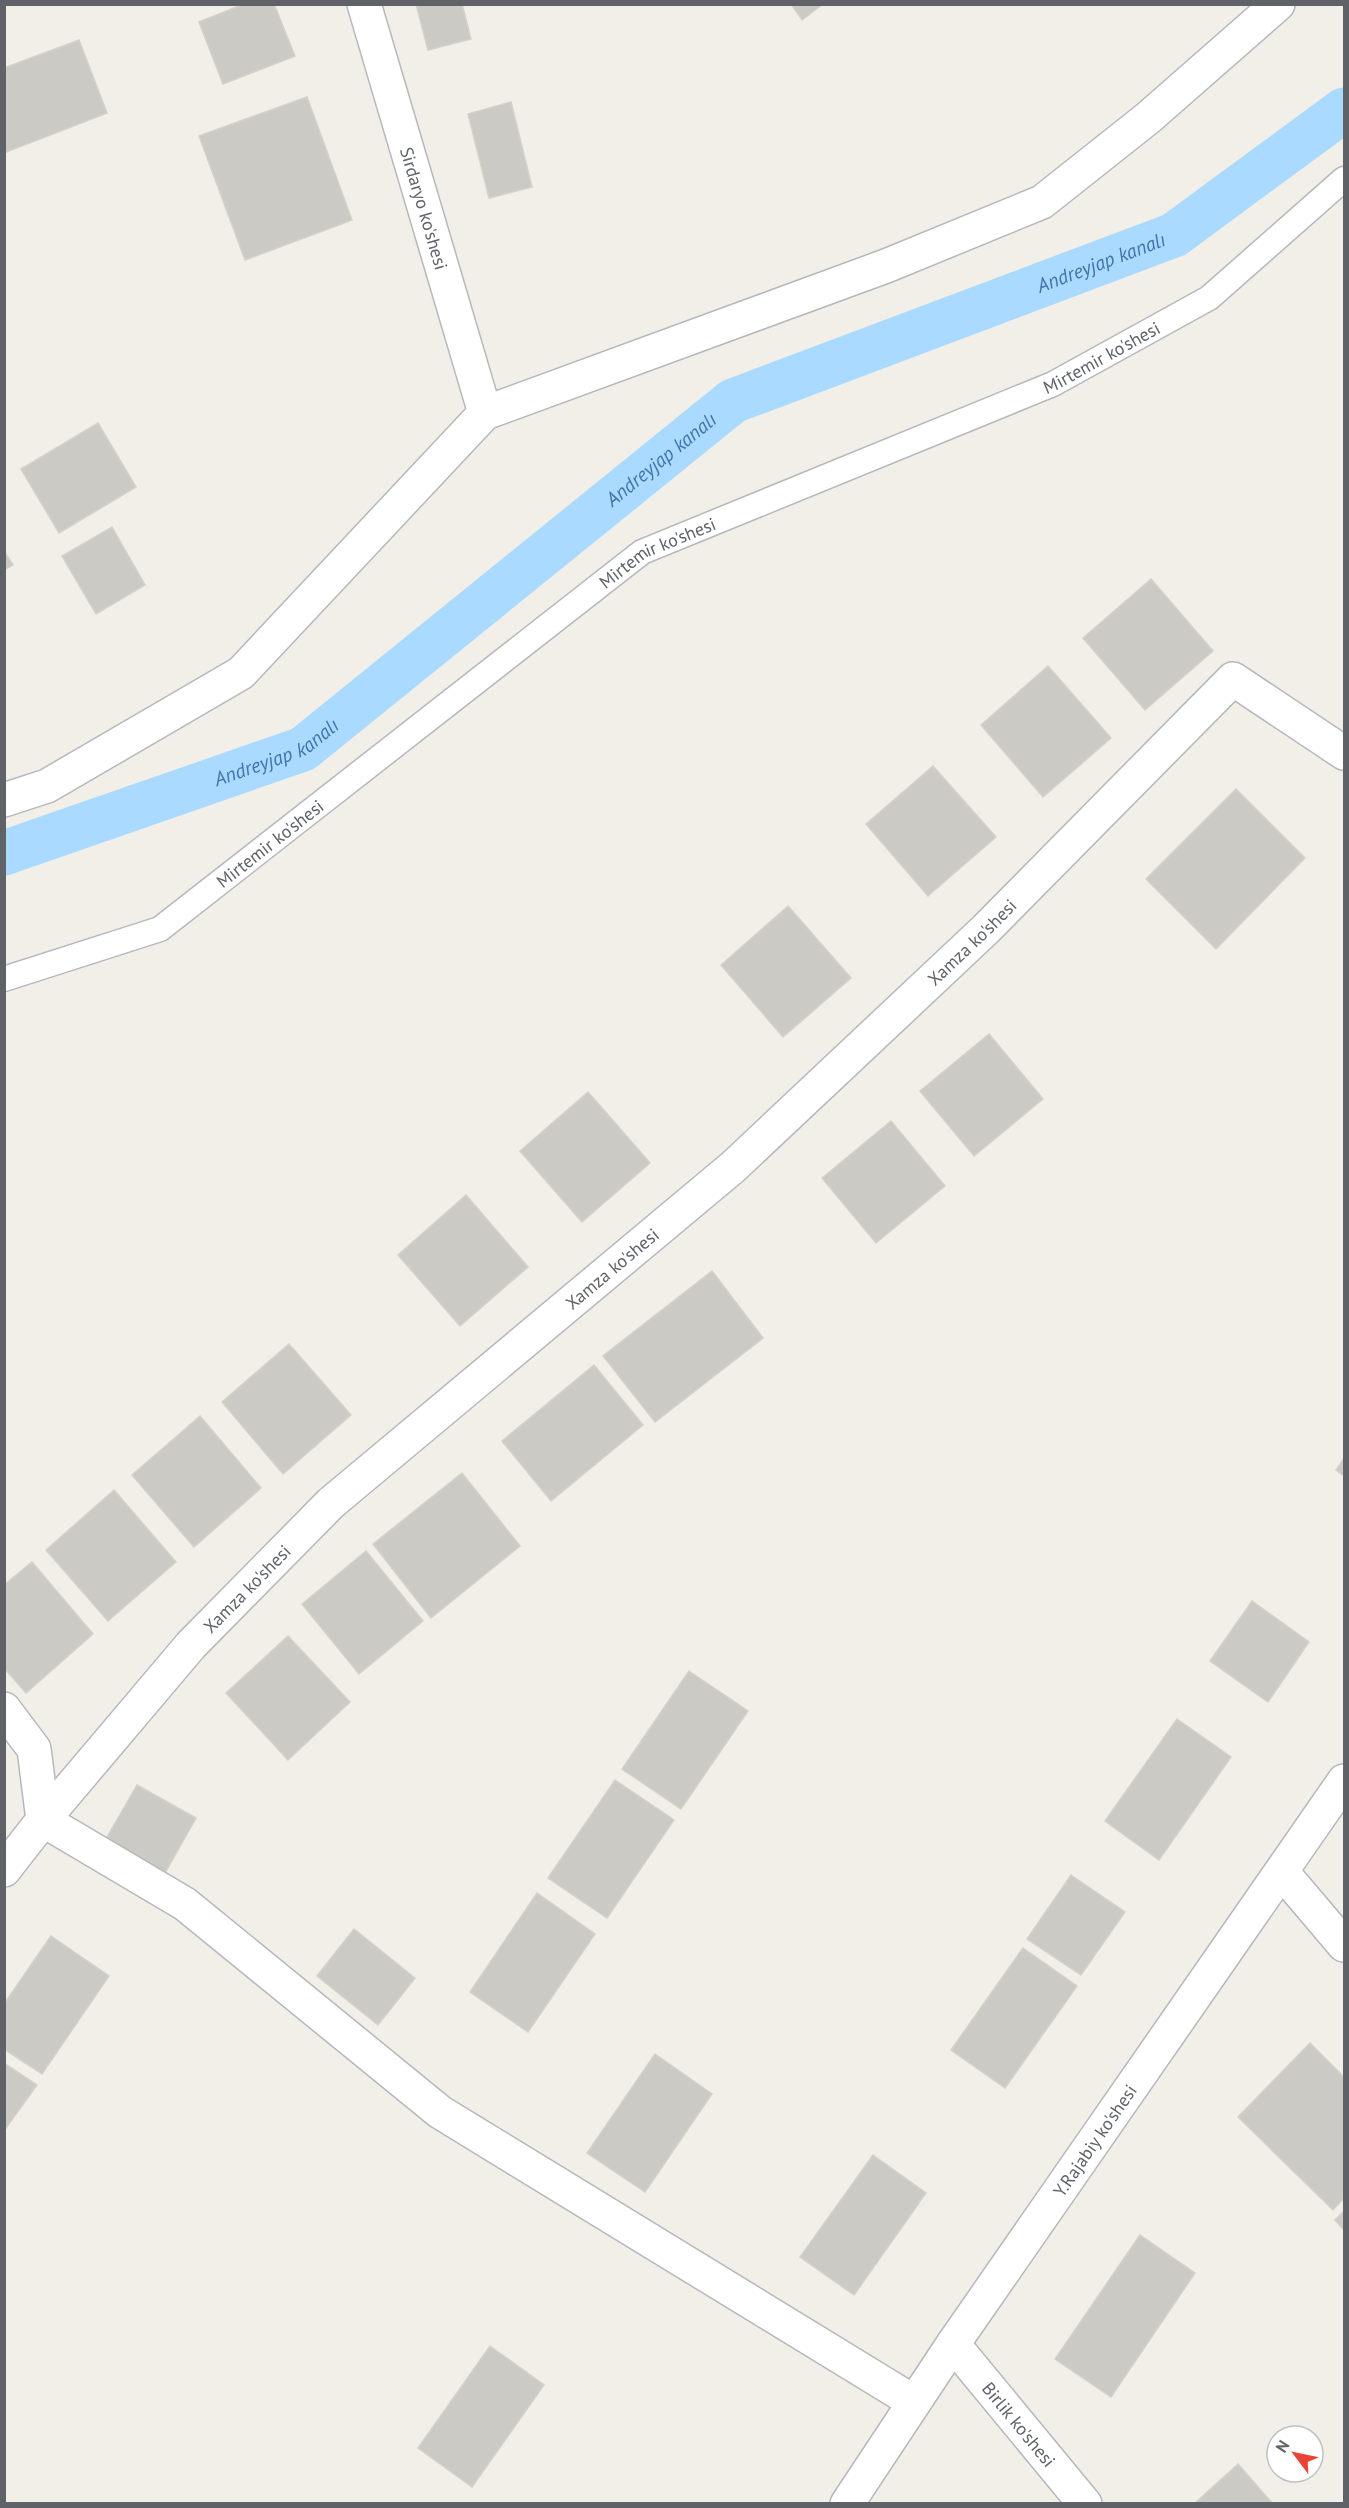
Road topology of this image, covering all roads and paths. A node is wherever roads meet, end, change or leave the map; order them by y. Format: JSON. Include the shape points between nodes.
{"nodes":[{"id":1,"x":364,"y":4,"type":"edge"},
{"id":2,"x":1278,"y":4,"type":"edge"},
{"id":3,"x":1344,"y":179,"type":"edge"},
{"id":4,"x":484,"y":413,"type":"junction"},
{"id":5,"x":1344,"y":753,"type":"edge"},
{"id":6,"x":4,"y":800,"type":"edge"},
{"id":7,"x":4,"y":979,"type":"edge"},
{"id":8,"x":4,"y":1709,"type":"edge"},
{"id":9,"x":1344,"y":1781,"type":"edge"},
{"id":10,"x":44,"y":1820,"type":"junction"},
{"id":11,"x":4,"y":1870,"type":"edge"},
{"id":12,"x":1282,"y":1872,"type":"junction"},
{"id":13,"x":1344,"y":1945,"type":"edge"},
{"id":14,"x":953,"y":2344,"type":"junction"},
{"id":15,"x":914,"y":2402,"type":"junction"},
{"id":16,"x":847,"y":2504,"type":"edge"},
{"id":17,"x":1085,"y":2504,"type":"edge"}],
"edges":[{"from":1,"to":4,"type":"street","name":"Sirdaryo ko'shesi"},
{"from":2,"to":4,"type":"street","via":[[1148,118],[1041,202],[886,266]]},
{"from":3,"to":7,"type":"lane","name":"Mirtemir ko'shesi","via":[[1209,298],[1053,384],[642,552],[160,929]]},
{"from":4,"to":6,"type":"street","via":[[241,673],[47,786]]},
{"from":5,"to":10,"type":"street","name":"Xamza ko'shesi","via":[[1233,679],[986,928],[732,1167],[331,1503],[191,1645]]},
{"from":8,"to":10,"type":"street","via":[[34,1749]]},
{"from":9,"to":12,"type":"street","name":"Y.Rajabiy ko'shesi"},
{"from":10,"to":11,"type":"street","name":"Xamza ko'shesi"},
{"from":10,"to":15,"type":"street","via":[[185,1904],[440,2112]]},
{"from":12,"to":13,"type":"street"},
{"from":12,"to":14,"type":"street","name":"Y.Rajabiy ko'shesi"},
{"from":14,"to":15,"type":"street","name":"Y.Rajabiy ko'shesi"},
{"from":14,"to":17,"type":"street","name":"Birlik ko'shesi"},
{"from":15,"to":16,"type":"street","name":"Y.Rajabiy ko'shesi"}]}
